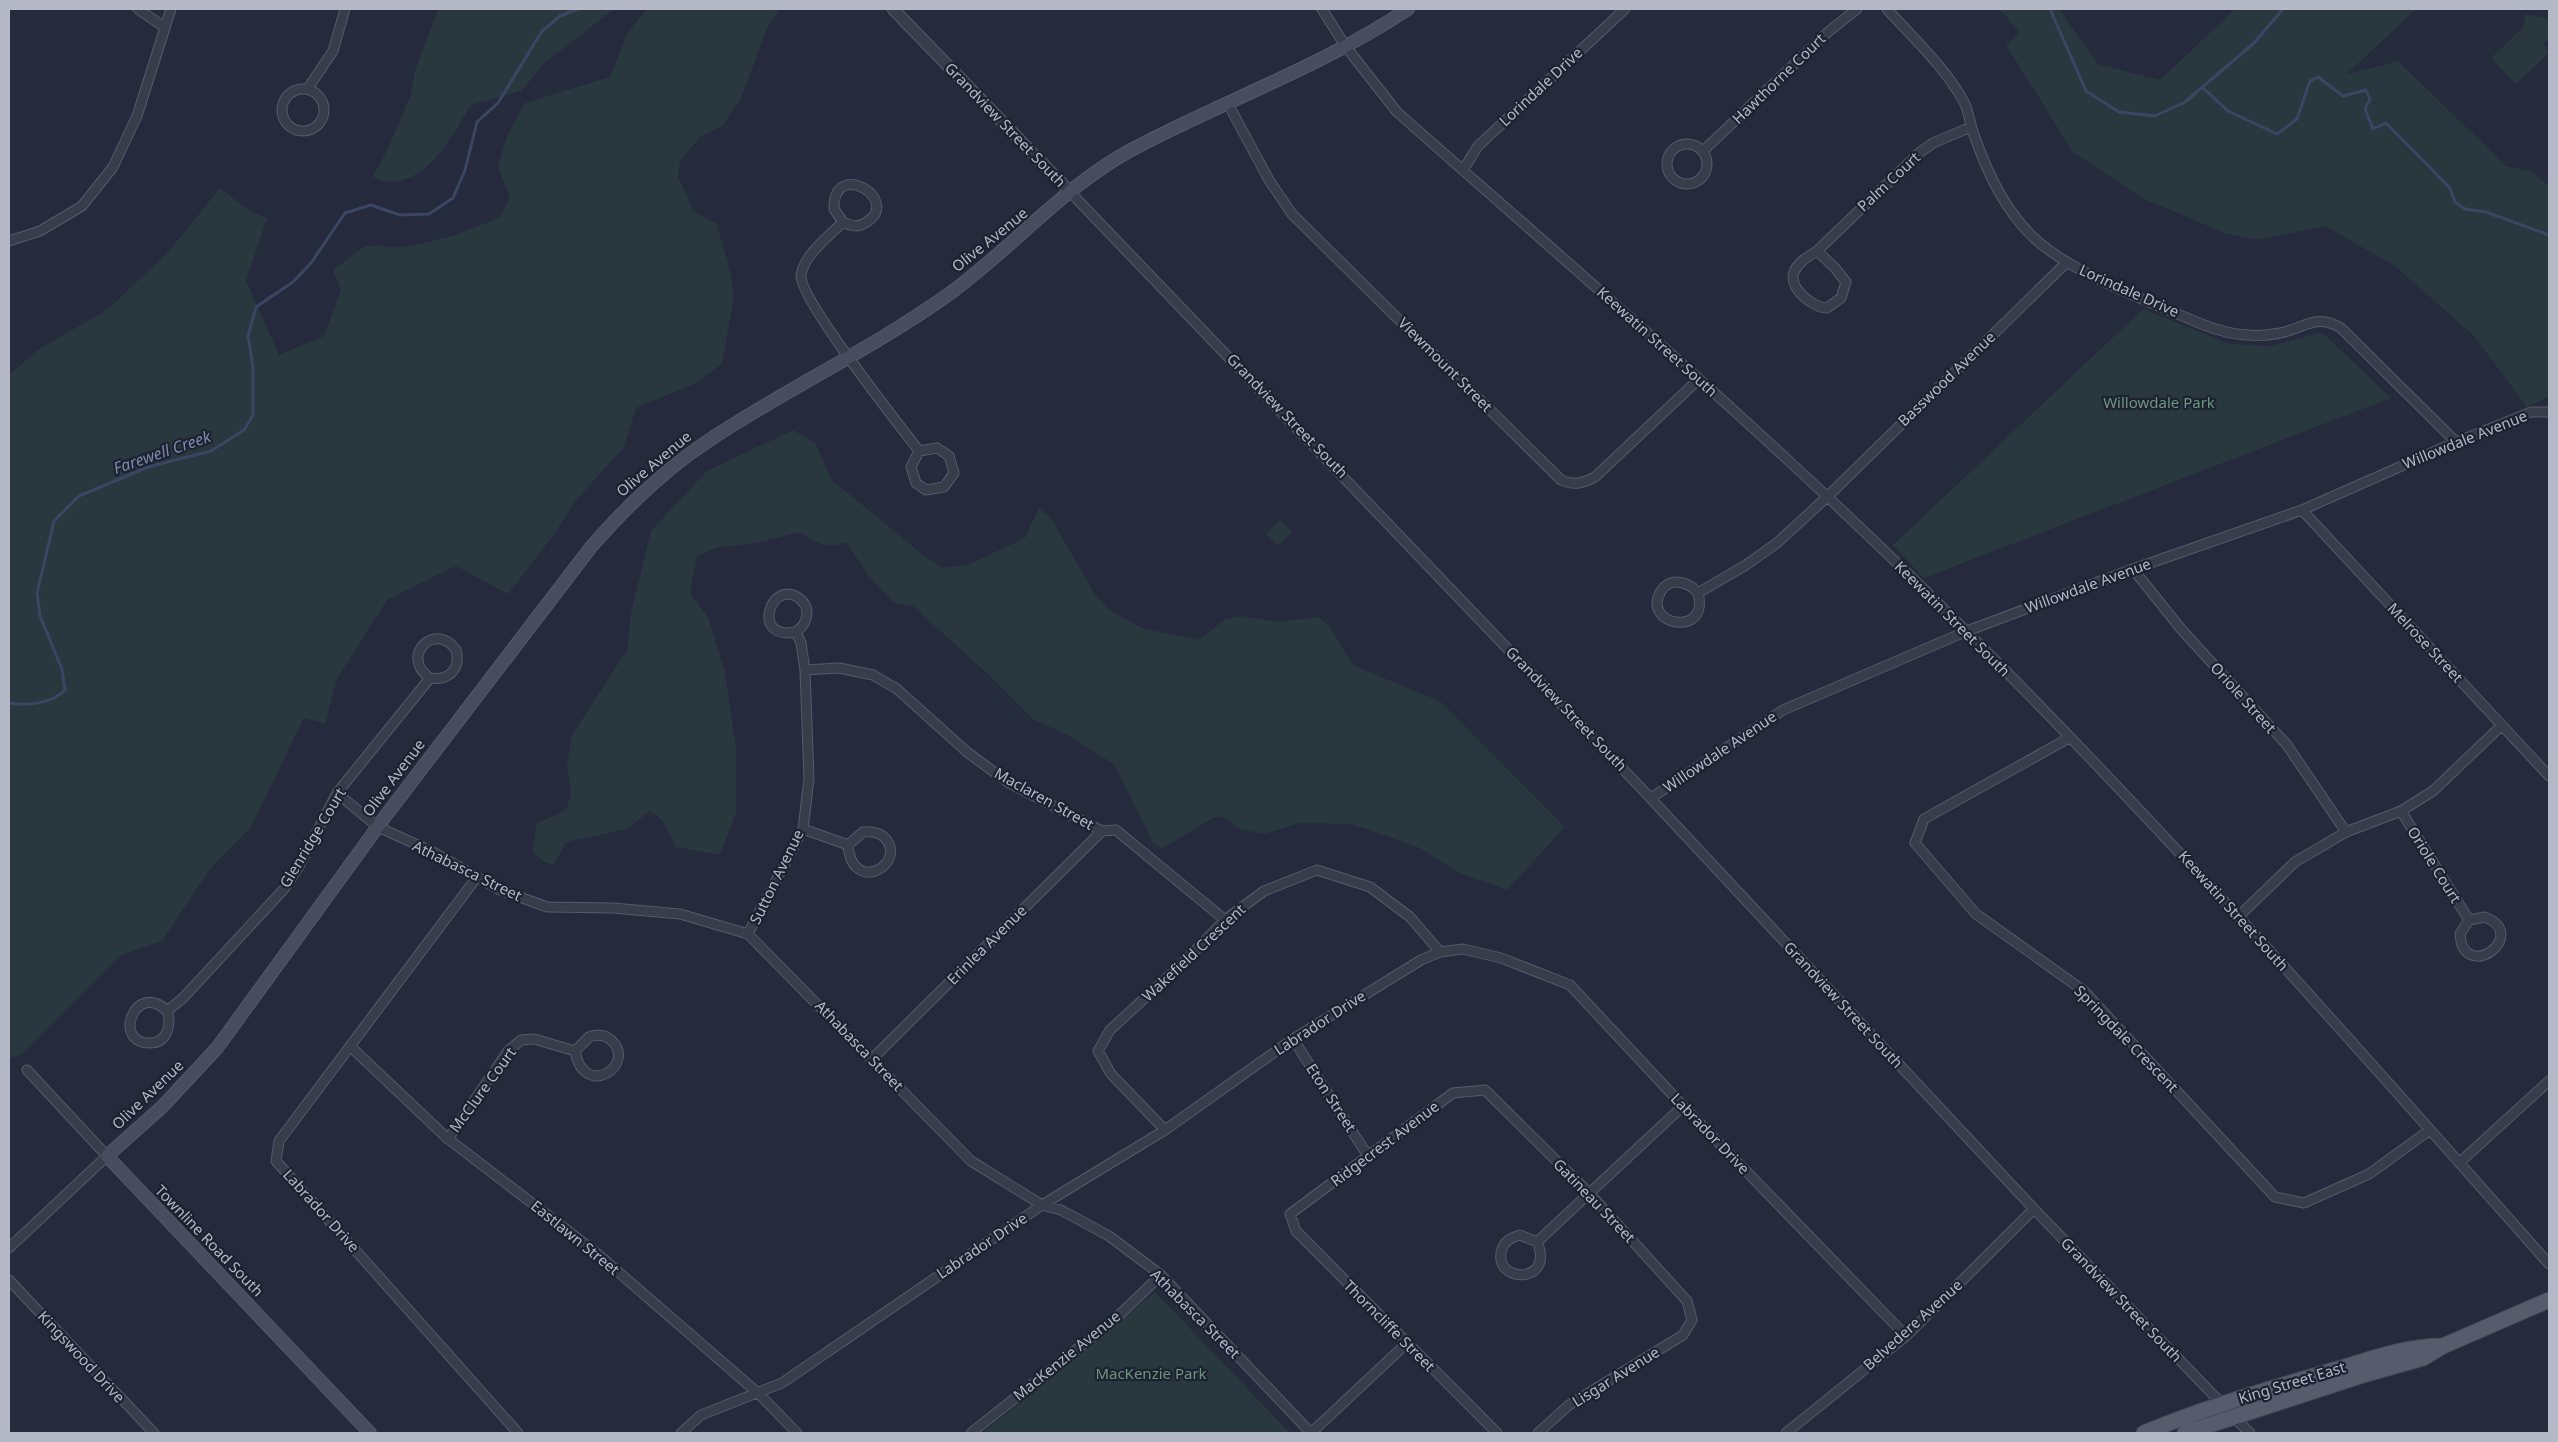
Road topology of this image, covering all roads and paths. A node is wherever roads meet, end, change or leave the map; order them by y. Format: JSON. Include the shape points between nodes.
{"nodes":[{"id":1,"x":138,"y":9,"type":"edge"},
{"id":2,"x":170,"y":9,"type":"edge"},
{"id":3,"x":345,"y":9,"type":"edge"},
{"id":4,"x":893,"y":9,"type":"edge"},
{"id":5,"x":1322,"y":9,"type":"edge"},
{"id":6,"x":1408,"y":9,"type":"edge"},
{"id":7,"x":1626,"y":9,"type":"edge"},
{"id":8,"x":1857,"y":9,"type":"edge"},
{"id":9,"x":1887,"y":9,"type":"edge"},
{"id":10,"x":164,"y":27,"type":"junction"},
{"id":11,"x":1346,"y":47,"type":"junction"},
{"id":12,"x":308,"y":88,"type":"junction"},
{"id":13,"x":1228,"y":104,"type":"junction"},
{"id":14,"x":1971,"y":127,"type":"junction"},
{"id":15,"x":1703,"y":151,"type":"junction"},
{"id":16,"x":1463,"y":170,"type":"junction"},
{"id":17,"x":1071,"y":193,"type":"junction"},
{"id":18,"x":842,"y":222,"type":"junction"},
{"id":19,"x":9,"y":241,"type":"edge"},
{"id":20,"x":1817,"y":251,"type":"junction"},
{"id":21,"x":2066,"y":263,"type":"junction"},
{"id":22,"x":849,"y":356,"type":"junction"},
{"id":23,"x":1699,"y":379,"type":"junction"},
{"id":24,"x":2546,"y":411,"type":"edge"},
{"id":25,"x":2456,"y":442,"type":"junction"},
{"id":26,"x":919,"y":451,"type":"junction"},
{"id":27,"x":1828,"y":496,"type":"junction"},
{"id":28,"x":2302,"y":510,"type":"junction"},
{"id":29,"x":2133,"y":569,"type":"junction"},
{"id":30,"x":1698,"y":593,"type":"junction"},
{"id":31,"x":796,"y":632,"type":"junction"},
{"id":32,"x":1967,"y":632,"type":"junction"},
{"id":33,"x":805,"y":670,"type":"junction"},
{"id":34,"x":430,"y":678,"type":"junction"},
{"id":35,"x":2501,"y":726,"type":"junction"},
{"id":36,"x":2069,"y":738,"type":"junction"},
{"id":37,"x":2549,"y":776,"type":"edge"},
{"id":38,"x":337,"y":793,"type":"junction"},
{"id":39,"x":1651,"y":798,"type":"junction"},
{"id":40,"x":2401,"y":811,"type":"junction"},
{"id":41,"x":378,"y":827,"type":"junction"},
{"id":42,"x":802,"y":829,"type":"junction"},
{"id":43,"x":1102,"y":831,"type":"junction"},
{"id":44,"x":2346,"y":832,"type":"junction"},
{"id":45,"x":848,"y":845,"type":"junction"},
{"id":46,"x":477,"y":877,"type":"junction"},
{"id":47,"x":2238,"y":916,"type":"junction"},
{"id":48,"x":1226,"y":920,"type":"junction"},
{"id":49,"x":2469,"y":920,"type":"junction"},
{"id":50,"x":748,"y":934,"type":"junction"},
{"id":51,"x":1440,"y":952,"type":"junction"},
{"id":52,"x":167,"y":1011,"type":"junction"},
{"id":53,"x":1293,"y":1039,"type":"junction"},
{"id":54,"x":351,"y":1047,"type":"junction"},
{"id":55,"x":575,"y":1051,"type":"junction"},
{"id":56,"x":872,"y":1059,"type":"junction"},
{"id":57,"x":27,"y":1070,"type":"dead end"},
{"id":58,"x":2549,"y":1081,"type":"edge"},
{"id":59,"x":1485,"y":1090,"type":"joint"},
{"id":60,"x":1682,"y":1106,"type":"junction"},
{"id":61,"x":1165,"y":1130,"type":"junction"},
{"id":62,"x":2430,"y":1130,"type":"junction"},
{"id":63,"x":448,"y":1139,"type":"junction"},
{"id":64,"x":107,"y":1156,"type":"junction"},
{"id":65,"x":1368,"y":1156,"type":"junction"},
{"id":66,"x":2459,"y":1163,"type":"junction"},
{"id":67,"x":1589,"y":1193,"type":"junction"},
{"id":68,"x":1042,"y":1205,"type":"junction"},
{"id":69,"x":2034,"y":1209,"type":"junction"},
{"id":70,"x":1290,"y":1214,"type":"joint"},
{"id":71,"x":1537,"y":1242,"type":"junction"},
{"id":72,"x":9,"y":1248,"type":"edge"},
{"id":73,"x":2549,"y":1264,"type":"edge"},
{"id":74,"x":1161,"y":1276,"type":"junction"},
{"id":75,"x":9,"y":1280,"type":"edge"},
{"id":76,"x":2549,"y":1300,"type":"edge"},
{"id":77,"x":1692,"y":1320,"type":"joint"},
{"id":78,"x":1906,"y":1336,"type":"junction"},
{"id":79,"x":1406,"y":1344,"type":"junction"},
{"id":80,"x":2443,"y":1346,"type":"junction"},
{"id":81,"x":759,"y":1394,"type":"junction"},
{"id":82,"x":2221,"y":1404,"type":"junction"},
{"id":83,"x":2233,"y":1416,"type":"junction"},
{"id":84,"x":154,"y":1433,"type":"edge"},
{"id":85,"x":370,"y":1433,"type":"edge"},
{"id":86,"x":518,"y":1433,"type":"edge"},
{"id":87,"x":681,"y":1433,"type":"edge"},
{"id":88,"x":797,"y":1433,"type":"edge"},
{"id":89,"x":971,"y":1433,"type":"edge"},
{"id":90,"x":1311,"y":1433,"type":"edge"},
{"id":91,"x":1496,"y":1433,"type":"edge"},
{"id":92,"x":1538,"y":1433,"type":"edge"},
{"id":93,"x":1786,"y":1433,"type":"edge"},
{"id":94,"x":2144,"y":1433,"type":"edge"},
{"id":95,"x":2185,"y":1433,"type":"edge"},
{"id":96,"x":2250,"y":1433,"type":"edge"}],
"edges":[{"from":1,"to":10,"type":"street"},
{"from":2,"to":10,"type":"street"},
{"from":3,"to":12,"type":"street","via":[[333,51]]},
{"from":4,"to":17,"type":"street","name":"Grandview Street South"},
{"from":5,"to":11,"type":"street","name":"Keewatin Street South"},
{"from":6,"to":11,"type":"main road","name":"Olive Avenue"},
{"from":7,"to":16,"type":"street","name":"Lorindale Drive","via":[[1478,146]]},
{"from":8,"to":15,"type":"street","name":"Hawthorne Court","via":[[1828,32]]},
{"from":9,"to":14,"type":"street","name":"Lorindale Drive","via":[[1953,84],[1965,104]]},
{"from":10,"to":19,"type":"street","via":[[137,116],[113,167],[82,206],[40,231]]},
{"from":11,"to":13,"type":"main road","name":"Olive Avenue"},
{"from":11,"to":16,"type":"street","name":"Keewatin Street South","via":[[1397,112]]},
{"from":12,"to":12,"type":"street","via":[[293,91],[284,101],[282,115],[296,130],[310,130],[321,122],[324,115],[323,101]]},
{"from":13,"to":17,"type":"main road","name":"Olive Avenue","via":[[1130,151]]},
{"from":13,"to":23,"type":"street","name":"Viewmount Street","via":[[1269,180],[1292,214],[1561,480],[1570,484],[1582,483],[1595,477]]},
{"from":14,"to":20,"type":"street","name":"Palm Court","via":[[1919,153]]},
{"from":14,"to":21,"type":"street","name":"Lorindale Drive","via":[[1988,174],[2004,202],[2034,238]]},
{"from":15,"to":15,"type":"street","via":[[1707,167],[1702,179],[1690,185],[1671,178],[1666,166],[1675,148],[1688,144]]},
{"from":16,"to":23,"type":"street","name":"Keewatin Street South"},
{"from":17,"to":22,"type":"main road","name":"Olive Avenue","via":[[956,289]]},
{"from":17,"to":39,"type":"street","name":"Grandview Street South"},
{"from":18,"to":18,"type":"street","via":[[854,226],[871,218],[875,212],[874,198],[866,188],[853,184],[836,196],[834,209]]},
{"from":18,"to":22,"type":"street","via":[[806,262],[800,277],[824,324]]},
{"from":20,"to":20,"type":"street","name":"Palm Court","via":[[1798,265],[1794,280],[1796,287],[1813,304],[1827,308],[1842,298],[1846,282]]},
{"from":21,"to":25,"type":"street","name":"Lorindale Drive","via":[[2152,303],[2234,334],[2280,333],[2315,321],[2328,321],[2341,328]]},
{"from":21,"to":27,"type":"street","name":"Basswood Avenue"},
{"from":22,"to":26,"type":"street"},
{"from":22,"to":41,"type":"main road","name":"Olive Avenue","via":[[706,442],[669,470],[616,519],[591,547]]},
{"from":23,"to":27,"type":"street","name":"Keewatin Street South"},
{"from":24,"to":25,"type":"street","name":"Willowdale Avenue","via":[[2531,412]]},
{"from":25,"to":28,"type":"street","name":"Willowdale Avenue"},
{"from":26,"to":26,"type":"street","via":[[937,448],[949,456],[954,474],[944,487],[926,490],[916,483],[911,467]]},
{"from":27,"to":30,"type":"street","name":"Basswood Avenue","via":[[1777,543]]},
{"from":27,"to":32,"type":"street","name":"Keewatin Street South"},
{"from":28,"to":29,"type":"street","name":"Willowdale Avenue"},
{"from":28,"to":35,"type":"street","name":"Melrose Street"},
{"from":29,"to":32,"type":"street","name":"Willowdale Avenue"},
{"from":29,"to":44,"type":"street","name":"Oriole Street","via":[[2181,629],[2286,745]]},
{"from":30,"to":30,"type":"street","via":[[1699,607],[1686,622],[1672,622],[1658,608],[1660,594],[1669,584],[1689,584]]},
{"from":31,"to":31,"type":"street","via":[[807,618],[805,605],[796,596],[777,598],[768,614],[772,626],[783,633]]},
{"from":31,"to":33,"type":"street","name":"Sutton Avenue"},
{"from":32,"to":36,"type":"street","name":"Keewatin Street South"},
{"from":32,"to":39,"type":"street","name":"Willowdale Avenue","via":[[1783,710]]},
{"from":33,"to":42,"type":"street","name":"Sutton Avenue","via":[[809,779]]},
{"from":33,"to":43,"type":"street","name":"Maclaren Street","via":[[839,668],[873,675],[897,689],[967,752],[1009,783]]},
{"from":34,"to":34,"type":"street","via":[[418,664],[419,651],[434,639],[447,640],[456,650],[458,664],[450,675]]},
{"from":34,"to":38,"type":"street","name":"Glenridge Court"},
{"from":35,"to":37,"type":"street","name":"Melrose Street"},
{"from":35,"to":40,"type":"street","via":[[2432,791]]},
{"from":36,"to":47,"type":"street","name":"Keewatin Street South"},
{"from":36,"to":62,"type":"street","name":"Springdale Crescent","via":[[1924,819],[1915,843],[1976,914],[2084,991],[2275,1197],[2304,1203],[2369,1174]]},
{"from":38,"to":41,"type":"street","name":"Athabasca Street"},
{"from":38,"to":52,"type":"street","name":"Glenridge Court","via":[[284,889],[183,998]]},
{"from":39,"to":69,"type":"street","name":"Grandview Street South"},
{"from":40,"to":44,"type":"street"},
{"from":40,"to":49,"type":"street","name":"Oriole Court"},
{"from":41,"to":46,"type":"street","name":"Athabasca Street"},
{"from":41,"to":64,"type":"main road","name":"Olive Avenue","via":[[217,1048],[162,1107]]},
{"from":42,"to":45,"type":"street"},
{"from":42,"to":50,"type":"street","name":"Sutton Avenue"},
{"from":43,"to":48,"type":"street","name":"Maclaren Street","via":[[1116,830]]},
{"from":43,"to":56,"type":"street","name":"Erinlea Avenue"},
{"from":44,"to":47,"type":"street","via":[[2295,862]]},
{"from":45,"to":45,"type":"street","via":[[850,859],[858,870],[871,873],[888,862],[890,848],[883,836],[877,833],[863,832]]},
{"from":46,"to":50,"type":"street","name":"Athabasca Street","via":[[547,907],[680,914]]},
{"from":46,"to":54,"type":"street","name":"Labrador Drive"},
{"from":47,"to":62,"type":"street","name":"Keewatin Street South"},
{"from":48,"to":51,"type":"street","name":"Wakefield Crescent","via":[[1264,891],[1317,870],[1370,887],[1410,916]]},
{"from":48,"to":61,"type":"street","name":"Wakefield Crescent","via":[[1110,1030],[1098,1051],[1111,1074]]},
{"from":49,"to":49,"type":"street","name":"Oriole Court","via":[[2485,917],[2499,928],[2498,946],[2488,955],[2474,956],[2463,947],[2460,934]]},
{"from":50,"to":56,"type":"street","name":"Athabasca Street"},
{"from":51,"to":53,"type":"street","name":"Labrador Drive","via":[[1421,960]]},
{"from":51,"to":60,"type":"street","name":"Labrador Drive","via":[[1463,949],[1501,958],[1570,985]]},
{"from":52,"to":52,"type":"street","via":[[168,1030],[160,1040],[148,1043],[132,1034],[129,1022],[140,1005],[153,1003]]},
{"from":53,"to":61,"type":"street","name":"Labrador Drive"},
{"from":53,"to":65,"type":"street","name":"Eton Street"},
{"from":54,"to":63,"type":"street","name":"Eastlawn Street"},
{"from":54,"to":86,"type":"street","name":"Labrador Drive","via":[[279,1141],[276,1161]]},
{"from":55,"to":55,"type":"street","via":[[589,1037],[602,1035],[613,1042],[618,1060],[610,1072],[590,1075],[579,1066]]},
{"from":55,"to":63,"type":"street","name":"McClure Court","via":[[534,1038],[520,1040],[508,1051]]},
{"from":56,"to":68,"type":"street","name":"Athabasca Street","via":[[971,1160]]},
{"from":57,"to":64,"type":"street","name":"Townline Road South"},
{"from":58,"to":66,"type":"street"},
{"from":59,"to":65,"type":"street","name":"Ridgecrest Avenue","via":[[1453,1093]]},
{"from":59,"to":67,"type":"street","name":"Gatineau Street"},
{"from":60,"to":67,"type":"street"},
{"from":60,"to":78,"type":"street","name":"Labrador Drive"},
{"from":61,"to":68,"type":"street","name":"Labrador Drive"},
{"from":62,"to":66,"type":"street","name":"Keewatin Street South"},
{"from":63,"to":81,"type":"street","name":"Eastlawn Street","via":[[593,1250]]},
{"from":64,"to":72,"type":"street"},
{"from":64,"to":85,"type":"main road","name":"Townline Road South"},
{"from":65,"to":70,"type":"street","name":"Ridgecrest Avenue"},
{"from":66,"to":73,"type":"street","name":"Keewatin Street South"},
{"from":67,"to":71,"type":"street"},
{"from":67,"to":77,"type":"street","name":"Gatineau Street","via":[[1687,1301]]},
{"from":68,"to":74,"type":"street","name":"Athabasca Street","via":[[1061,1210],[1109,1236]]},
{"from":68,"to":81,"type":"street","name":"Labrador Drive","via":[[782,1383]]},
{"from":69,"to":78,"type":"street","name":"Belvedere Avenue"},
{"from":69,"to":82,"type":"street","name":"Grandview Street South"},
{"from":70,"to":79,"type":"street","name":"Thorncliffe Street","via":[[1296,1231]]},
{"from":71,"to":71,"type":"street","via":[[1541,1256],[1532,1273],[1519,1276],[1507,1270],[1501,1258],[1508,1240],[1520,1235]]},
{"from":74,"to":89,"type":"street","name":"MacKenzie Avenue","via":[[1115,1318]]},
{"from":74,"to":90,"type":"street","name":"Athabasca Street"},
{"from":75,"to":84,"type":"street","name":"Kingswood Drive"},
{"from":76,"to":80,"type":"main road","name":"King Street East"},
{"from":77,"to":92,"type":"street","name":"Lisgar Avenue","via":[[1684,1335],[1569,1405]]},
{"from":78,"to":93,"type":"street","name":"Belvedere Avenue"},
{"from":79,"to":90,"type":"street"},
{"from":79,"to":91,"type":"street","name":"Thorncliffe Street"},
{"from":80,"to":82,"type":"main road","name":"King Street East","via":[[2416,1346]]},
{"from":80,"to":83,"type":"main road","name":"King Street East","via":[[2423,1358]]},
{"from":81,"to":87,"type":"street","name":"Labrador Drive","via":[[701,1415]]},
{"from":81,"to":88,"type":"street","name":"Eastlawn Street"},
{"from":82,"to":83,"type":"street","name":"Grandview Street South"},
{"from":82,"to":94,"type":"main road","name":"King Street East"},
{"from":83,"to":95,"type":"main road","name":"King Street East"},
{"from":83,"to":96,"type":"street","name":"Grandview Street South"}]}
